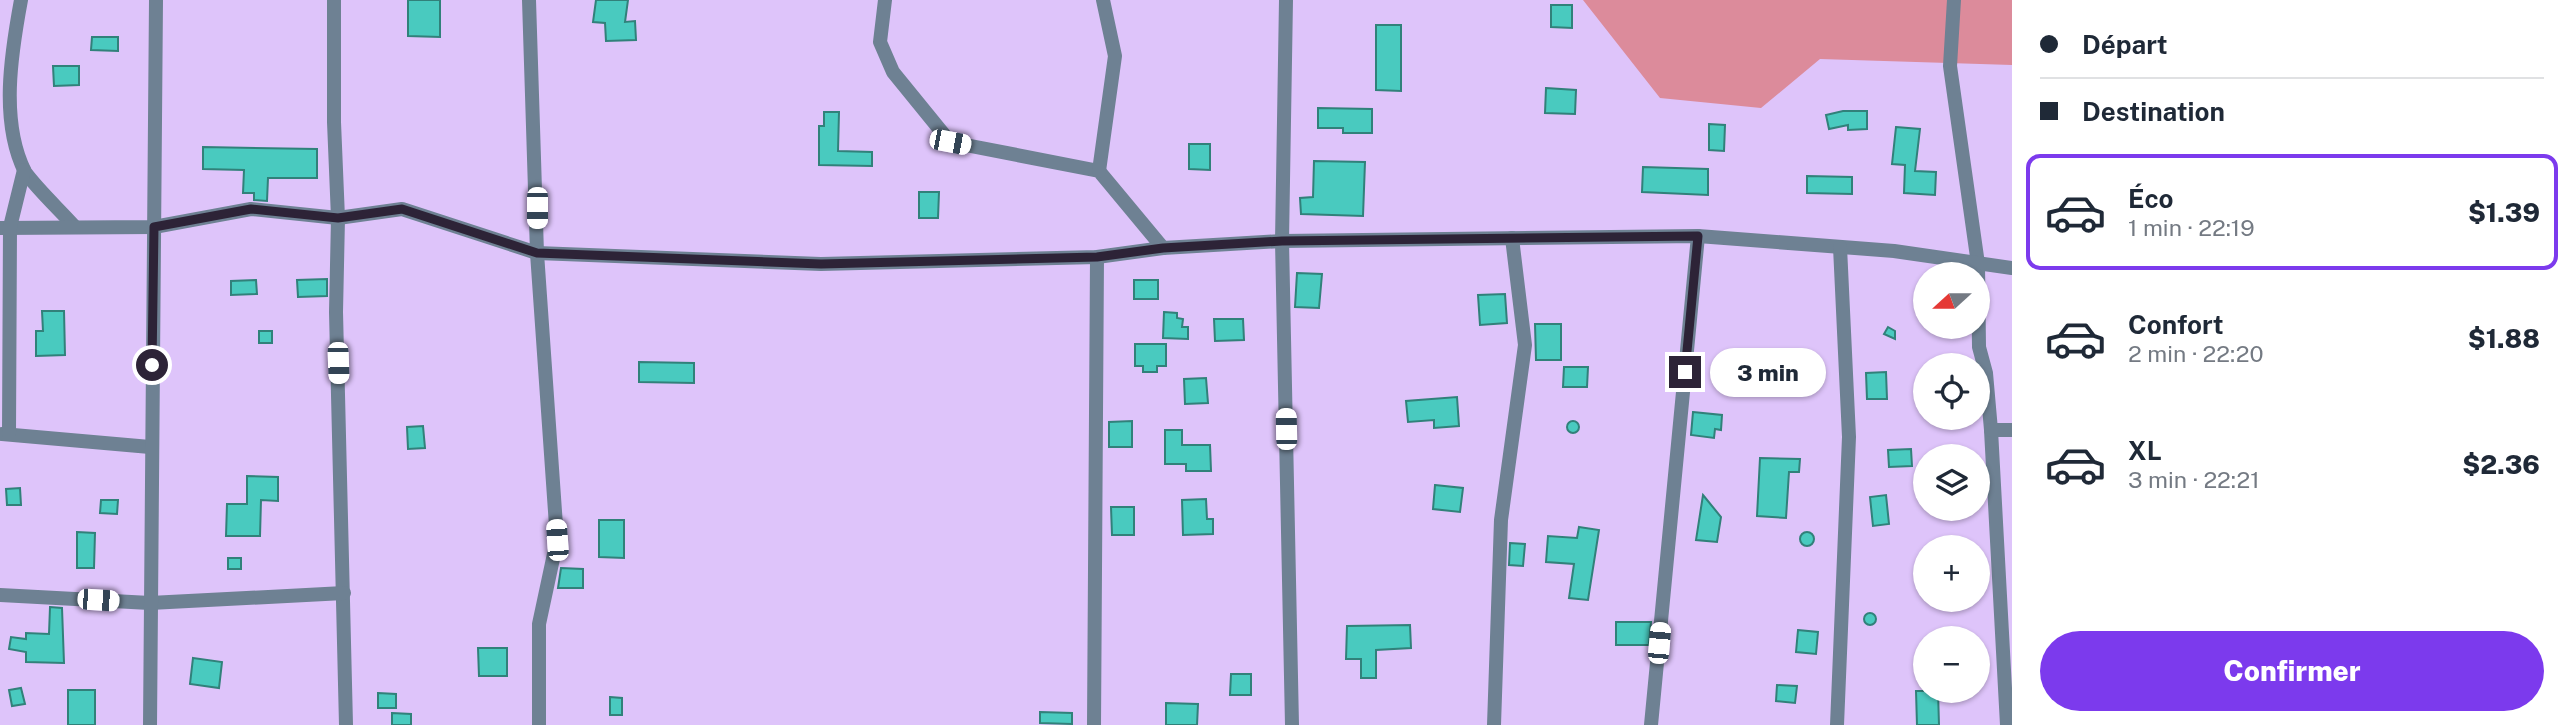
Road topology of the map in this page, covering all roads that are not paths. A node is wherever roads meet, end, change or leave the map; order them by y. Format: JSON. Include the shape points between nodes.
{"nodes":[{"id":1,"x":21,"y":0,"type":"edge"},
{"id":2,"x":156,"y":0,"type":"edge"},
{"id":3,"x":334,"y":0,"type":"edge"},
{"id":4,"x":529,"y":0,"type":"edge"},
{"id":5,"x":885,"y":0,"type":"edge"},
{"id":6,"x":1103,"y":0,"type":"edge"},
{"id":7,"x":1286,"y":0,"type":"edge"},
{"id":8,"x":1954,"y":0,"type":"edge"},
{"id":9,"x":24,"y":170,"type":"junction"},
{"id":10,"x":1100,"y":171,"type":"junction"},
{"id":11,"x":338,"y":218,"type":"junction"},
{"id":12,"x":75,"y":227,"type":"junction"},
{"id":13,"x":154,"y":227,"type":"junction"},
{"id":14,"x":5,"y":228,"type":"edge"},
{"id":15,"x":1698,"y":236,"type":"junction"},
{"id":16,"x":1512,"y":238,"type":"junction"},
{"id":17,"x":1282,"y":241,"type":"junction"},
{"id":18,"x":1840,"y":247,"type":"junction"},
{"id":19,"x":1163,"y":248,"type":"junction"},
{"id":20,"x":537,"y":253,"type":"junction"},
{"id":21,"x":1097,"y":257,"type":"junction"},
{"id":22,"x":1965,"y":262,"type":"edge"},
{"id":23,"x":1978,"y":262,"type":"edge"},
{"id":24,"x":1990,"y":265,"type":"edge"},
{"id":25,"x":2012,"y":268,"type":"edge"},
{"id":26,"x":1979,"y":340,"type":"edge"},
{"id":27,"x":1991,"y":430,"type":"junction"},
{"id":28,"x":2012,"y":430,"type":"edge"},
{"id":29,"x":4,"y":434,"type":"edge"},
{"id":30,"x":150,"y":447,"type":"junction"},
{"id":31,"x":344,"y":593,"type":"junction"},
{"id":32,"x":0,"y":595,"type":"edge"},
{"id":33,"x":150,"y":603,"type":"junction"},
{"id":34,"x":2007,"y":605,"type":"edge"},
{"id":35,"x":150,"y":725,"type":"edge"},
{"id":36,"x":346,"y":725,"type":"edge"},
{"id":37,"x":539,"y":725,"type":"edge"},
{"id":38,"x":1094,"y":725,"type":"edge"},
{"id":39,"x":1292,"y":725,"type":"edge"},
{"id":40,"x":1494,"y":725,"type":"edge"},
{"id":41,"x":1651,"y":725,"type":"edge"},
{"id":42,"x":1837,"y":725,"type":"edge"},
{"id":43,"x":2007,"y":725,"type":"edge"}],
"edges":[{"from":1,"to":9,"type":"street","via":[[4,103],[8,134]]},
{"from":2,"to":13,"type":"street"},
{"from":3,"to":11,"type":"street"},
{"from":4,"to":20,"type":"street"},
{"from":5,"to":10,"type":"street","via":[[880,42],[893,72],[950,142]]},
{"from":6,"to":10,"type":"street","via":[[1115,56]]},
{"from":7,"to":17,"type":"street"},
{"from":8,"to":23,"type":"street","via":[[1950,66]]},
{"from":9,"to":12,"type":"street"},
{"from":9,"to":14,"type":"street"},
{"from":10,"to":19,"type":"street"},
{"from":11,"to":13,"type":"street","via":[[251,209]]},
{"from":11,"to":20,"type":"street","via":[[402,209]]},
{"from":11,"to":31,"type":"street","via":[[336,312]]},
{"from":12,"to":13,"type":"street"},
{"from":12,"to":14,"type":"street"},
{"from":13,"to":30,"type":"street"},
{"from":14,"to":29,"type":"street"},
{"from":15,"to":16,"type":"street"},
{"from":15,"to":18,"type":"street"},
{"from":15,"to":41,"type":"street"},
{"from":16,"to":17,"type":"street"},
{"from":16,"to":40,"type":"street","via":[[1525,345],[1501,520]]},
{"from":17,"to":19,"type":"street"},
{"from":17,"to":39,"type":"street"},
{"from":18,"to":22,"type":"street"},
{"from":18,"to":42,"type":"street","via":[[1849,437]]},
{"from":19,"to":21,"type":"street"},
{"from":20,"to":21,"type":"street","via":[[821,264]]},
{"from":20,"to":37,"type":"street","via":[[557,540],[539,624]]},
{"from":21,"to":38,"type":"street"},
{"from":24,"to":25,"type":"street"},
{"from":26,"to":27,"type":"street"},
{"from":27,"to":28,"type":"street"},
{"from":27,"to":34,"type":"street"},
{"from":29,"to":30,"type":"street"},
{"from":30,"to":33,"type":"street"},
{"from":31,"to":33,"type":"street"},
{"from":31,"to":36,"type":"street"},
{"from":32,"to":33,"type":"street"},
{"from":33,"to":35,"type":"street"},
{"from":34,"to":43,"type":"street"}]}
